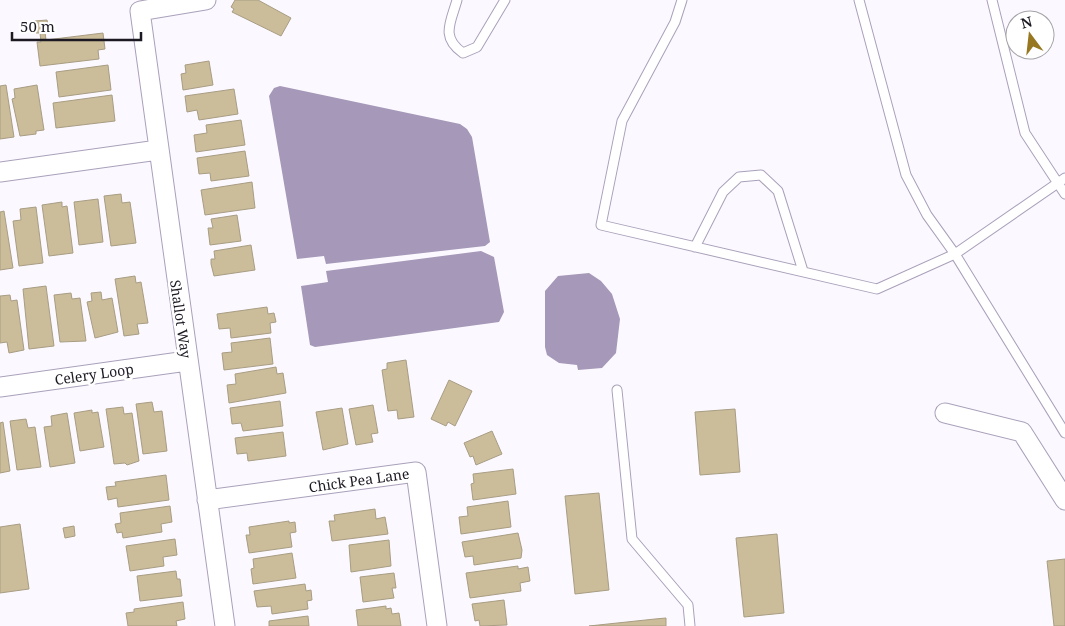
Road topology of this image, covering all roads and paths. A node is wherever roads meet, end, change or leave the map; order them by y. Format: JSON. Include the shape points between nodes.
{"nodes":[{"id":1,"x":206,"y":0,"type":"edge"},
{"id":2,"x":457,"y":0,"type":"edge"},
{"id":3,"x":505,"y":0,"type":"edge"},
{"id":4,"x":682,"y":0,"type":"edge"},
{"id":5,"x":859,"y":0,"type":"edge"},
{"id":6,"x":992,"y":0,"type":"edge"},
{"id":7,"x":158,"y":150,"type":"junction"},
{"id":8,"x":0,"y":172,"type":"edge"},
{"id":9,"x":1062,"y":180,"type":"edge"},
{"id":10,"x":1065,"y":194,"type":"edge"},
{"id":11,"x":694,"y":247,"type":"junction"},
{"id":12,"x":954,"y":254,"type":"junction"},
{"id":13,"x":803,"y":272,"type":"junction"},
{"id":14,"x":187,"y":361,"type":"junction"},
{"id":15,"x":0,"y":387,"type":"edge"},
{"id":16,"x":617,"y":390,"type":"dead end"},
{"id":17,"x":945,"y":413,"type":"dead end"},
{"id":18,"x":1065,"y":433,"type":"edge"},
{"id":19,"x":207,"y":500,"type":"junction"},
{"id":20,"x":1065,"y":500,"type":"edge"},
{"id":21,"x":224,"y":626,"type":"edge"},
{"id":22,"x":437,"y":626,"type":"edge"},
{"id":23,"x":690,"y":626,"type":"edge"}],
"edges":[{"from":1,"to":7,"type":"street","name":"Shallot Way","via":[[140,11]]},
{"from":2,"to":3,"type":"lane","via":[[448,32],[452,45],[463,53],[477,48]]},
{"from":4,"to":11,"type":"lane","via":[[675,22],[622,121],[601,225]]},
{"from":5,"to":12,"type":"lane","via":[[906,175],[927,215]]},
{"from":6,"to":9,"type":"lane","via":[[1025,133]]},
{"from":7,"to":8,"type":"street"},
{"from":7,"to":14,"type":"street","name":"Shallot Way"},
{"from":9,"to":10,"type":"lane"},
{"from":9,"to":12,"type":"lane"},
{"from":11,"to":13,"type":"lane"},
{"from":11,"to":13,"type":"lane","via":[[722,192],[739,177],[761,175],[778,191]]},
{"from":12,"to":13,"type":"lane","via":[[877,289]]},
{"from":12,"to":18,"type":"lane"},
{"from":14,"to":15,"type":"street","name":"Celery Loop"},
{"from":14,"to":19,"type":"street","name":"Shallot Way"},
{"from":16,"to":23,"type":"lane","via":[[632,539],[688,605]]},
{"from":17,"to":20,"type":"street","via":[[1022,432]]},
{"from":19,"to":21,"type":"street","name":"Shallot Way"},
{"from":19,"to":22,"type":"street","name":"Chick Pea Lane","via":[[416,472]]}]}
